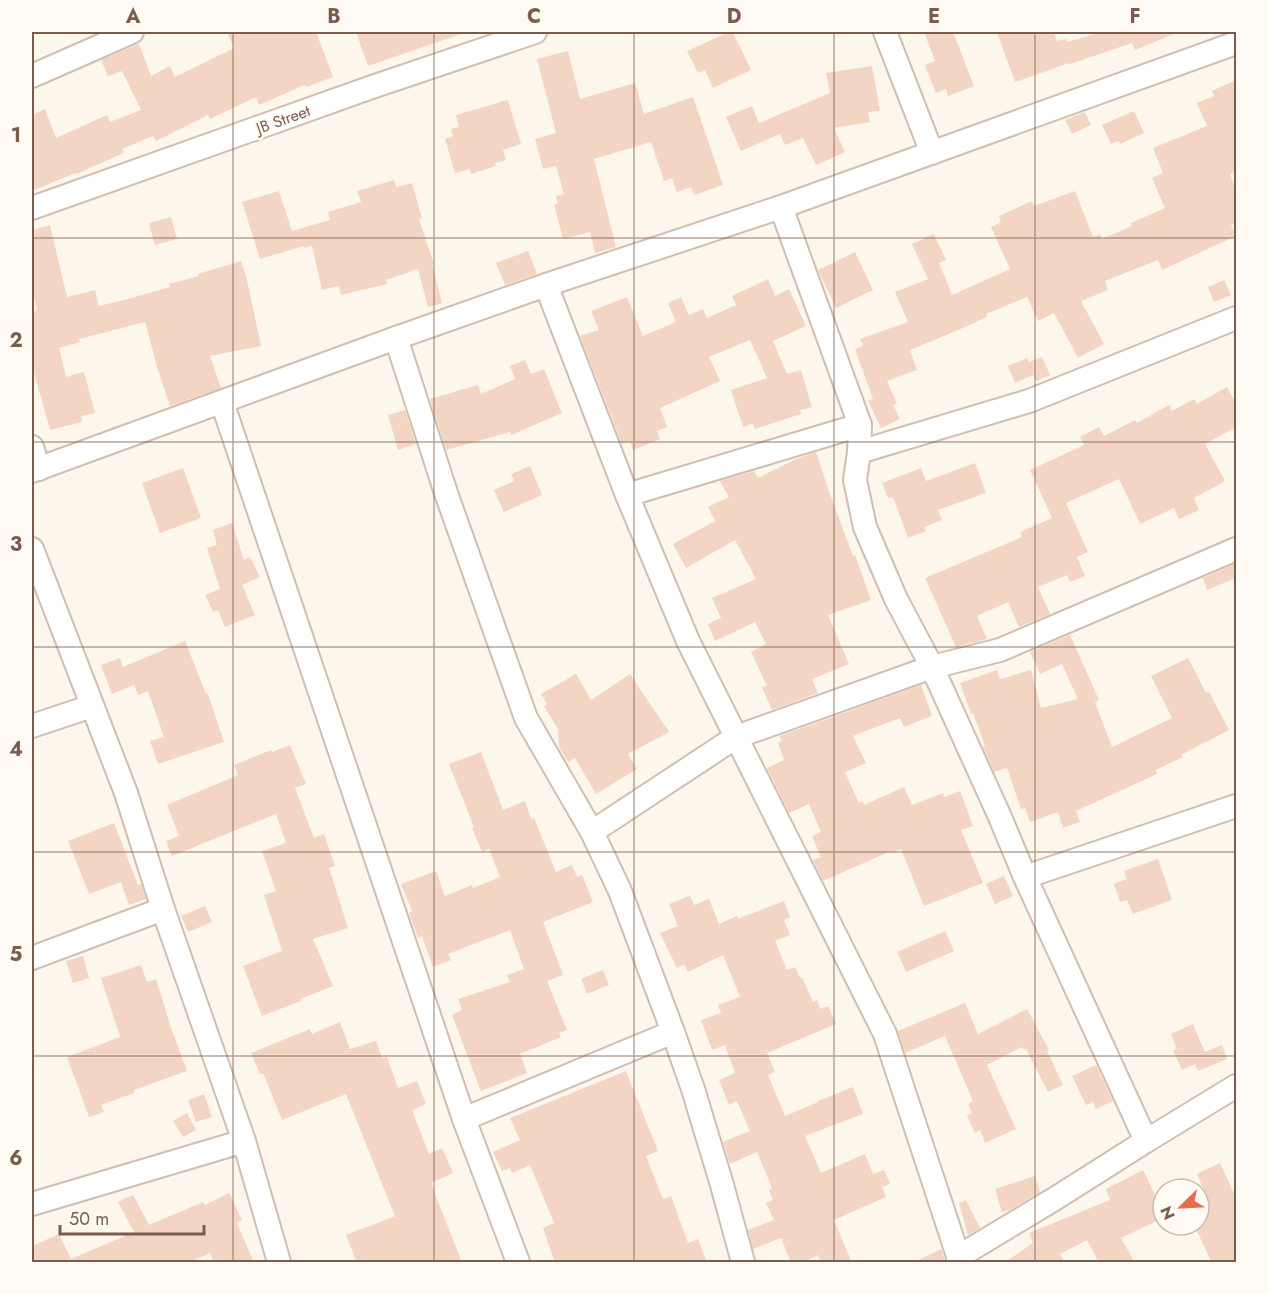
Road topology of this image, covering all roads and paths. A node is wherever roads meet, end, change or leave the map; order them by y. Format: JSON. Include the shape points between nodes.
{"nodes":[{"id":1,"x":132,"y":32,"type":"edge"},
{"id":2,"x":535,"y":32,"type":"edge"},
{"id":3,"x":885,"y":32,"type":"edge"},
{"id":4,"x":84,"y":41,"type":"edge"},
{"id":5,"x":1236,"y":43,"type":"edge"},
{"id":6,"x":32,"y":76,"type":"edge"},
{"id":7,"x":932,"y":153,"type":"junction"},
{"id":8,"x":781,"y":207,"type":"junction"},
{"id":9,"x":32,"y":208,"type":"edge"},
{"id":10,"x":546,"y":285,"type":"junction"},
{"id":11,"x":1236,"y":318,"type":"edge"},
{"id":12,"x":396,"y":338,"type":"junction"},
{"id":13,"x":222,"y":402,"type":"junction"},
{"id":14,"x":860,"y":424,"type":"junction"},
{"id":15,"x":32,"y":447,"type":"edge"},
{"id":16,"x":859,"y":452,"type":"junction"},
{"id":17,"x":35,"y":470,"type":"edge"},
{"id":18,"x":627,"y":495,"type":"junction"},
{"id":19,"x":32,"y":549,"type":"edge"},
{"id":20,"x":1236,"y":549,"type":"edge"},
{"id":21,"x":932,"y":667,"type":"junction"},
{"id":22,"x":92,"y":706,"type":"junction"},
{"id":23,"x":32,"y":726,"type":"edge"},
{"id":24,"x":736,"y":737,"type":"junction"},
{"id":25,"x":1236,"y":806,"type":"edge"},
{"id":26,"x":592,"y":832,"type":"junction"},
{"id":27,"x":1025,"y":877,"type":"junction"},
{"id":28,"x":163,"y":909,"type":"junction"},
{"id":29,"x":32,"y":958,"type":"edge"},
{"id":30,"x":673,"y":1032,"type":"junction"},
{"id":31,"x":1236,"y":1086,"type":"edge"},
{"id":32,"x":464,"y":1119,"type":"junction"},
{"id":33,"x":244,"y":1141,"type":"junction"},
{"id":34,"x":1146,"y":1141,"type":"junction"},
{"id":35,"x":32,"y":1204,"type":"edge"},
{"id":36,"x":959,"y":1260,"type":"edge"},
{"id":37,"x":279,"y":1263,"type":"edge"},
{"id":38,"x":518,"y":1263,"type":"edge"},
{"id":39,"x":743,"y":1263,"type":"edge"}],
"edges":[{"from":1,"to":4,"type":"street"},
{"from":2,"to":9,"type":"street","name":"JB Street"},
{"from":3,"to":7,"type":"street"},
{"from":4,"to":6,"type":"street"},
{"from":5,"to":7,"type":"street"},
{"from":7,"to":8,"type":"street"},
{"from":8,"to":10,"type":"street"},
{"from":8,"to":14,"type":"street"},
{"from":10,"to":12,"type":"street"},
{"from":10,"to":18,"type":"street"},
{"from":11,"to":16,"type":"street","via":[[1029,401]]},
{"from":12,"to":13,"type":"street"},
{"from":12,"to":26,"type":"street","via":[[526,718]]},
{"from":13,"to":17,"type":"street"},
{"from":13,"to":32,"type":"street"},
{"from":14,"to":16,"type":"street"},
{"from":14,"to":18,"type":"street"},
{"from":15,"to":17,"type":"street"},
{"from":16,"to":21,"type":"street","via":[[855,480],[864,527]]},
{"from":18,"to":24,"type":"street","via":[[688,641]]},
{"from":19,"to":22,"type":"street"},
{"from":20,"to":21,"type":"street","via":[[1000,650]]},
{"from":21,"to":24,"type":"street"},
{"from":21,"to":27,"type":"street"},
{"from":22,"to":23,"type":"street"},
{"from":22,"to":28,"type":"street","via":[[126,793]]},
{"from":24,"to":26,"type":"street"},
{"from":24,"to":36,"type":"street","via":[[885,1034]]},
{"from":25,"to":27,"type":"street"},
{"from":26,"to":30,"type":"street","via":[[620,891]]},
{"from":27,"to":34,"type":"street"},
{"from":28,"to":29,"type":"street"},
{"from":28,"to":33,"type":"street"},
{"from":30,"to":32,"type":"street"},
{"from":30,"to":39,"type":"street"},
{"from":31,"to":34,"type":"street"},
{"from":32,"to":38,"type":"street"},
{"from":33,"to":35,"type":"street"},
{"from":33,"to":37,"type":"street"},
{"from":34,"to":36,"type":"street"}]}
